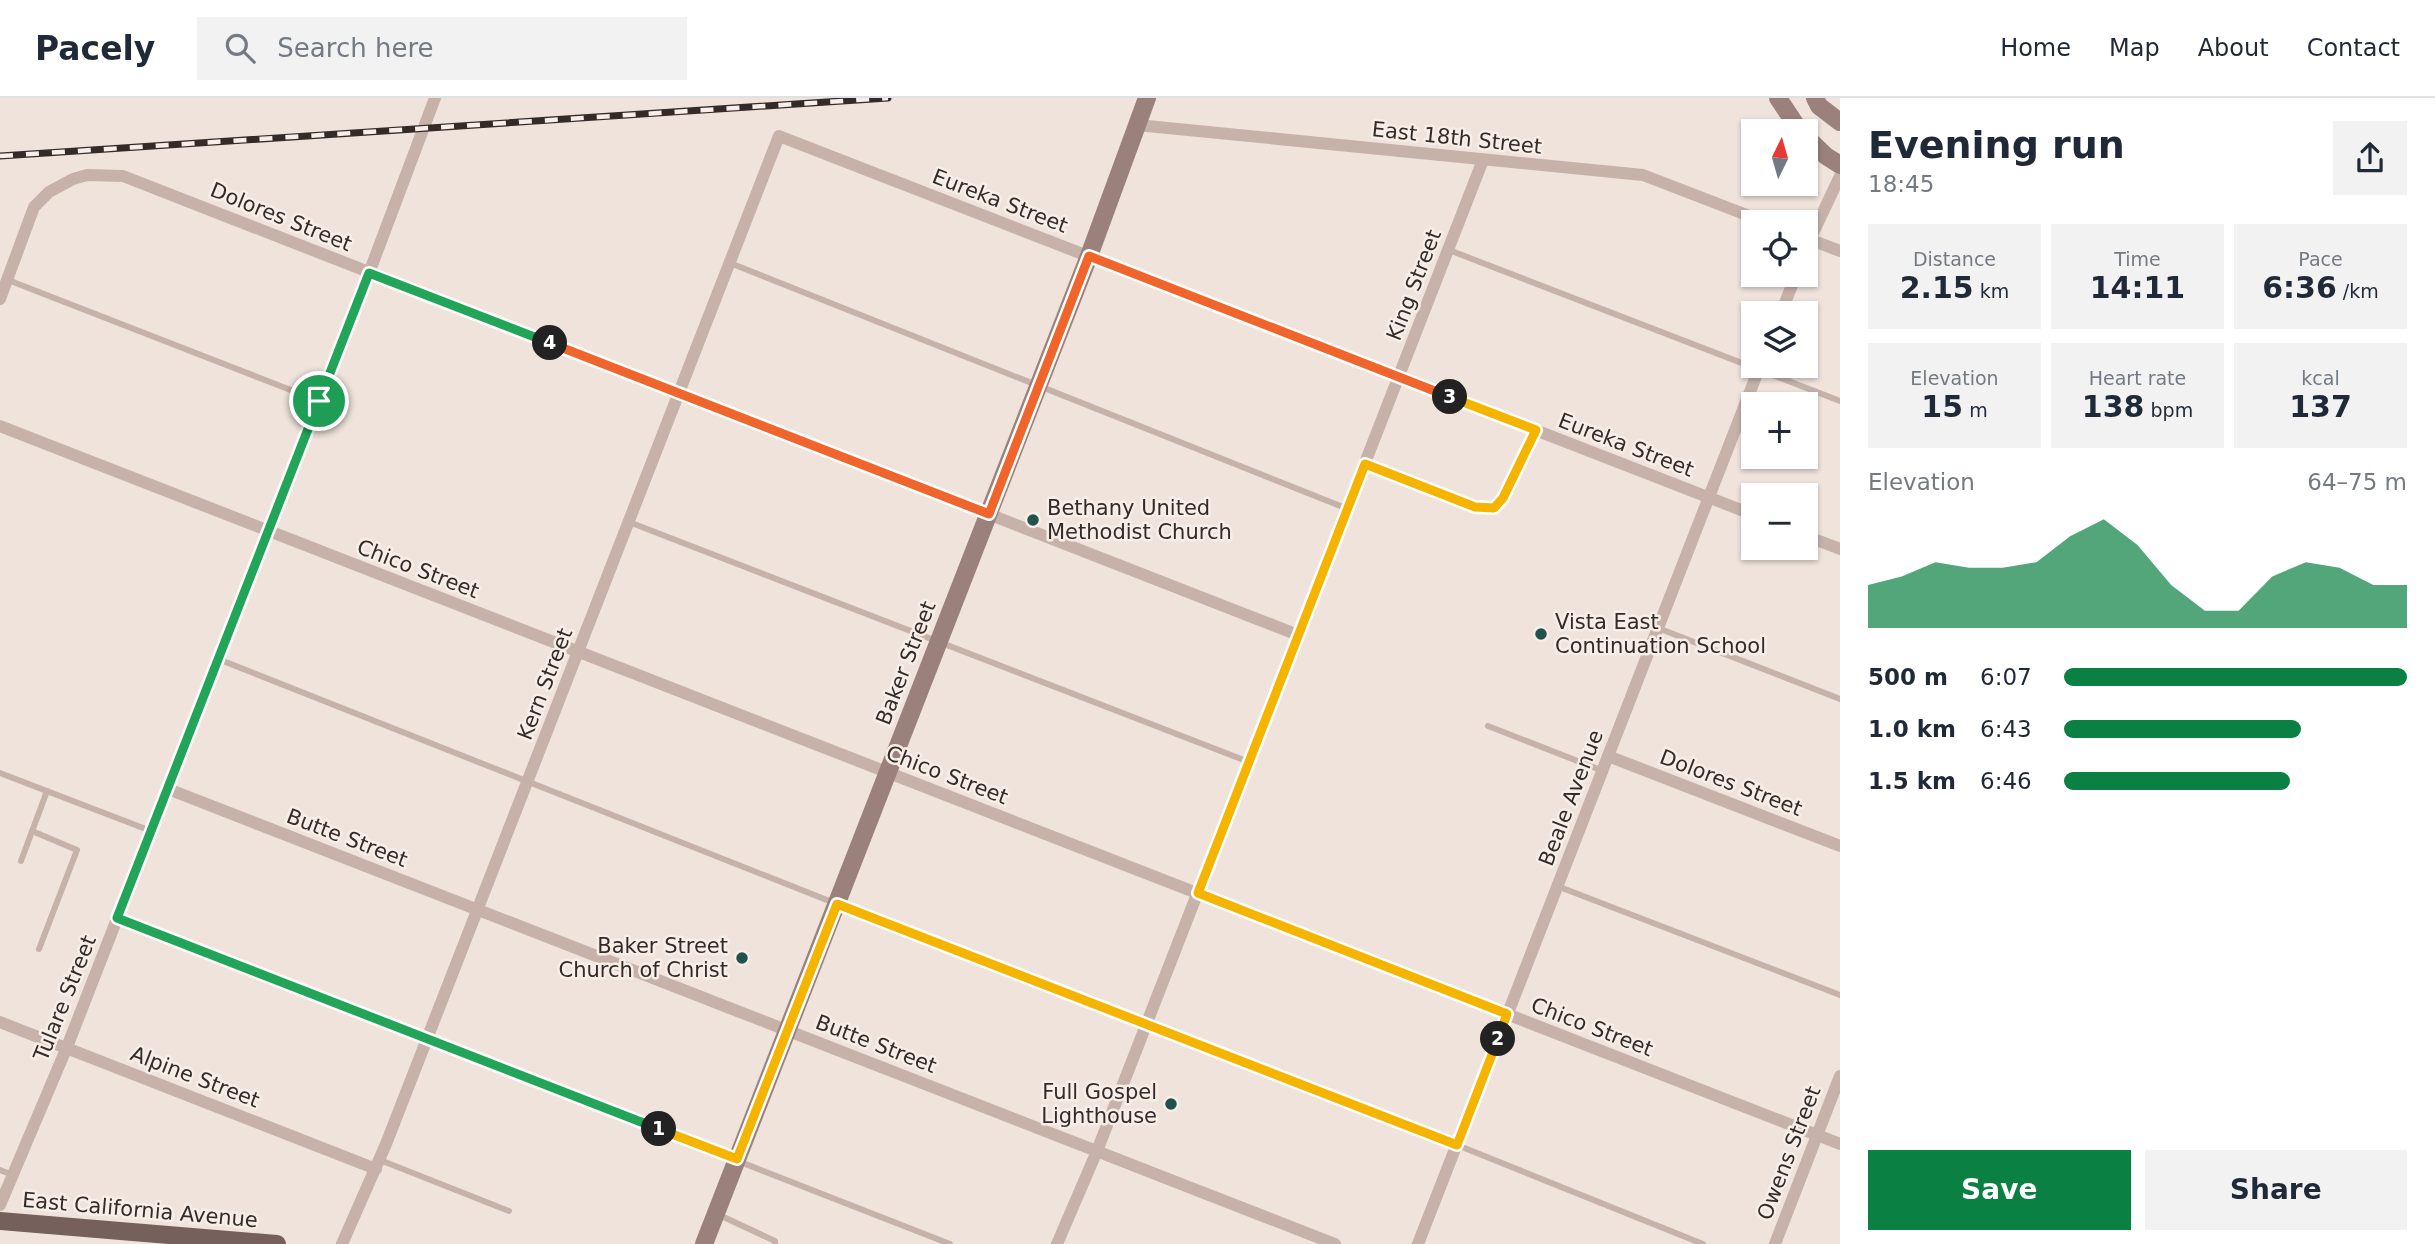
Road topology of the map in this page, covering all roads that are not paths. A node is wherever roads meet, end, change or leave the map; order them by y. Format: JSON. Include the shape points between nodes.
{"nodes":[{"id":1,"x":435,"y":98,"type":"edge"},
{"id":2,"x":1147,"y":98,"type":"edge"},
{"id":3,"x":1778,"y":98,"type":"edge"},
{"id":4,"x":1815,"y":98,"type":"edge"},
{"id":5,"x":1792,"y":119,"type":"edge"},
{"id":6,"x":1840,"y":122,"type":"edge"},
{"id":7,"x":1138,"y":125,"type":"junction"},
{"id":8,"x":779,"y":135,"type":"joint"},
{"id":9,"x":1818,"y":148,"type":"edge"},
{"id":10,"x":1483,"y":160,"type":"junction"},
{"id":11,"x":1840,"y":165,"type":"edge"},
{"id":12,"x":1840,"y":176,"type":"edge"},
{"id":13,"x":1741,"y":213,"type":"edge"},
{"id":14,"x":1818,"y":220,"type":"edge"},
{"id":15,"x":1818,"y":245,"type":"edge"},
{"id":16,"x":1449,"y":250,"type":"junction"},
{"id":17,"x":1840,"y":251,"type":"edge"},
{"id":18,"x":1089,"y":256,"type":"junction"},
{"id":19,"x":730,"y":263,"type":"junction"},
{"id":20,"x":369,"y":273,"type":"junction"},
{"id":21,"x":7,"y":279,"type":"junction"},
{"id":22,"x":0,"y":299,"type":"edge"},
{"id":23,"x":1741,"y":361,"type":"edge"},
{"id":24,"x":1399,"y":377,"type":"junction"},
{"id":25,"x":1755,"y":378,"type":"edge"},
{"id":26,"x":1784,"y":378,"type":"edge"},
{"id":27,"x":1038,"y":387,"type":"junction"},
{"id":28,"x":679,"y":393,"type":"junction"},
{"id":29,"x":319,"y":401,"type":"junction"},
{"id":30,"x":1840,"y":401,"type":"edge"},
{"id":31,"x":0,"y":426,"type":"edge"},
{"id":32,"x":1536,"y":430,"type":"junction"},
{"id":33,"x":1365,"y":464,"type":"junction"},
{"id":34,"x":1709,"y":498,"type":"junction"},
{"id":35,"x":1348,"y":509,"type":"junction"},
{"id":36,"x":1741,"y":510,"type":"edge"},
{"id":37,"x":989,"y":514,"type":"junction"},
{"id":38,"x":629,"y":522,"type":"junction"},
{"id":39,"x":268,"y":531,"type":"junction"},
{"id":40,"x":1818,"y":541,"type":"edge"},
{"id":41,"x":1840,"y":549,"type":"edge"},
{"id":42,"x":1658,"y":628,"type":"junction"},
{"id":43,"x":1298,"y":635,"type":"junction"},
{"id":44,"x":938,"y":643,"type":"junction"},
{"id":45,"x":578,"y":652,"type":"junction"},
{"id":46,"x":218,"y":659,"type":"junction"},
{"id":47,"x":1840,"y":699,"type":"edge"},
{"id":48,"x":1488,"y":726,"type":"dead end"},
{"id":49,"x":1608,"y":756,"type":"junction"},
{"id":50,"x":1249,"y":762,"type":"junction"},
{"id":51,"x":1602,"y":771,"type":"junction"},
{"id":52,"x":888,"y":772,"type":"junction"},
{"id":53,"x":0,"y":773,"type":"edge"},
{"id":54,"x":528,"y":781,"type":"junction"},
{"id":55,"x":168,"y":789,"type":"junction"},
{"id":56,"x":47,"y":791,"type":"junction"},
{"id":57,"x":32,"y":831,"type":"junction"},
{"id":58,"x":151,"y":831,"type":"junction"},
{"id":59,"x":1840,"y":846,"type":"edge"},
{"id":60,"x":21,"y":861,"type":"dead end"},
{"id":61,"x":1557,"y":886,"type":"junction"},
{"id":62,"x":1198,"y":893,"type":"junction"},
{"id":63,"x":837,"y":904,"type":"junction"},
{"id":64,"x":478,"y":910,"type":"junction"},
{"id":65,"x":117,"y":918,"type":"junction"},
{"id":66,"x":39,"y":950,"type":"dead end"},
{"id":67,"x":1840,"y":995,"type":"edge"},
{"id":68,"x":1507,"y":1014,"type":"junction"},
{"id":69,"x":0,"y":1022,"type":"edge"},
{"id":70,"x":1147,"y":1024,"type":"junction"},
{"id":71,"x":787,"y":1031,"type":"junction"},
{"id":72,"x":427,"y":1040,"type":"junction"},
{"id":73,"x":67,"y":1047,"type":"junction"},
{"id":74,"x":1840,"y":1076,"type":"edge"},
{"id":75,"x":1817,"y":1135,"type":"junction"},
{"id":76,"x":1840,"y":1144,"type":"edge"},
{"id":77,"x":1457,"y":1145,"type":"junction"},
{"id":78,"x":1097,"y":1151,"type":"junction"},
{"id":79,"x":737,"y":1159,"type":"junction"},
{"id":80,"x":378,"y":1165,"type":"junction"},
{"id":81,"x":0,"y":1170,"type":"edge"},
{"id":82,"x":13,"y":1175,"type":"junction"},
{"id":83,"x":0,"y":1205,"type":"edge"},
{"id":84,"x":509,"y":1211,"type":"dead end"},
{"id":85,"x":715,"y":1214,"type":"junction"},
{"id":86,"x":0,"y":1221,"type":"edge"},
{"id":87,"x":277,"y":1244,"type":"edge"},
{"id":88,"x":342,"y":1244,"type":"edge"},
{"id":89,"x":704,"y":1244,"type":"edge"},
{"id":90,"x":775,"y":1244,"type":"edge"},
{"id":91,"x":950,"y":1244,"type":"edge"},
{"id":92,"x":1057,"y":1244,"type":"edge"},
{"id":93,"x":1335,"y":1244,"type":"edge"},
{"id":94,"x":1418,"y":1244,"type":"edge"},
{"id":95,"x":1703,"y":1244,"type":"edge"},
{"id":96,"x":1775,"y":1244,"type":"edge"}],
"edges":[{"from":1,"to":20,"type":"street","name":"Tulare Street"},
{"from":2,"to":7,"type":"street","name":"Baker Street"},
{"from":3,"to":5,"type":"street"},
{"from":4,"to":6,"type":"street"},
{"from":7,"to":10,"type":"street","name":"East 18th Street"},
{"from":7,"to":18,"type":"street","name":"Baker Street"},
{"from":8,"to":18,"type":"street","name":"Eureka Street"},
{"from":8,"to":19,"type":"street","name":"Kern Street"},
{"from":9,"to":11,"type":"street"},
{"from":10,"to":13,"type":"street","name":"East 18th Street","via":[[1643,175]]},
{"from":10,"to":16,"type":"street","name":"King Street"},
{"from":12,"to":14,"type":"street"},
{"from":15,"to":17,"type":"street"},
{"from":16,"to":23,"type":"lane"},
{"from":16,"to":24,"type":"street","name":"King Street"},
{"from":18,"to":24,"type":"street","name":"Eureka Street"},
{"from":18,"to":27,"type":"street","name":"Baker Street"},
{"from":19,"to":27,"type":"lane"},
{"from":19,"to":28,"type":"street","name":"Kern Street"},
{"from":20,"to":21,"type":"street","name":"Dolores Street","via":[[123,176],[87,175],[49,192],[34,207]]},
{"from":20,"to":28,"type":"street","name":"Dolores Street"},
{"from":20,"to":29,"type":"street","name":"Tulare Street"},
{"from":21,"to":22,"type":"street"},
{"from":21,"to":29,"type":"lane"},
{"from":24,"to":32,"type":"street","name":"Eureka Street"},
{"from":24,"to":33,"type":"street","name":"King Street"},
{"from":25,"to":34,"type":"street","name":"Beale Avenue"},
{"from":26,"to":30,"type":"lane"},
{"from":27,"to":35,"type":"lane"},
{"from":27,"to":37,"type":"street","name":"Baker Street"},
{"from":28,"to":37,"type":"street","name":"Dolores Street"},
{"from":28,"to":38,"type":"street","name":"Kern Street"},
{"from":29,"to":39,"type":"street","name":"Tulare Street"},
{"from":31,"to":39,"type":"street","name":"Chico Street"},
{"from":32,"to":33,"type":"lane","via":[[1494,508],[1463,503]]},
{"from":32,"to":34,"type":"street","name":"Eureka Street"},
{"from":33,"to":35,"type":"street","name":"King Street"},
{"from":34,"to":36,"type":"street","name":"Eureka Street"},
{"from":34,"to":42,"type":"street","name":"Beale Avenue"},
{"from":35,"to":43,"type":"street","name":"King Street"},
{"from":37,"to":43,"type":"street","name":"Dolores Street"},
{"from":37,"to":44,"type":"street","name":"Baker Street"},
{"from":38,"to":44,"type":"lane"},
{"from":38,"to":45,"type":"street","name":"Kern Street"},
{"from":39,"to":45,"type":"street","name":"Chico Street"},
{"from":39,"to":46,"type":"street","name":"Tulare Street"},
{"from":40,"to":41,"type":"street"},
{"from":42,"to":47,"type":"lane"},
{"from":42,"to":49,"type":"street","name":"Beale Avenue"},
{"from":43,"to":50,"type":"street","name":"King Street"},
{"from":44,"to":50,"type":"lane"},
{"from":44,"to":52,"type":"street","name":"Baker Street"},
{"from":45,"to":52,"type":"street","name":"Chico Street"},
{"from":45,"to":54,"type":"street","name":"Kern Street"},
{"from":46,"to":54,"type":"lane"},
{"from":46,"to":55,"type":"street","name":"Tulare Street"},
{"from":48,"to":51,"type":"lane"},
{"from":49,"to":51,"type":"street","name":"Beale Avenue"},
{"from":49,"to":59,"type":"street","name":"Dolores Street"},
{"from":50,"to":62,"type":"street","name":"King Street"},
{"from":51,"to":61,"type":"street","name":"Beale Avenue"},
{"from":52,"to":62,"type":"street","name":"Chico Street"},
{"from":52,"to":63,"type":"street","name":"Baker Street"},
{"from":53,"to":56,"type":"lane"},
{"from":54,"to":63,"type":"lane"},
{"from":54,"to":64,"type":"street","name":"Kern Street"},
{"from":55,"to":58,"type":"street","name":"Tulare Street"},
{"from":55,"to":64,"type":"street","name":"Butte Street"},
{"from":56,"to":57,"type":"lane"},
{"from":56,"to":58,"type":"lane"},
{"from":57,"to":60,"type":"lane"},
{"from":57,"to":66,"type":"lane","via":[[77,850]]},
{"from":58,"to":65,"type":"street","name":"Tulare Street"},
{"from":61,"to":67,"type":"lane"},
{"from":61,"to":68,"type":"street","name":"Beale Avenue"},
{"from":62,"to":68,"type":"street","name":"Chico Street"},
{"from":62,"to":70,"type":"street","name":"King Street"},
{"from":63,"to":70,"type":"lane"},
{"from":63,"to":71,"type":"street","name":"Baker Street"},
{"from":64,"to":71,"type":"street","name":"Butte Street"},
{"from":64,"to":72,"type":"street","name":"Kern Street"},
{"from":65,"to":72,"type":"lane"},
{"from":65,"to":73,"type":"street","name":"Tulare Street"},
{"from":68,"to":75,"type":"street","name":"Chico Street"},
{"from":68,"to":77,"type":"street","name":"Beale Avenue"},
{"from":69,"to":73,"type":"street","name":"Alpine Street"},
{"from":70,"to":77,"type":"lane"},
{"from":70,"to":78,"type":"street","name":"King Street"},
{"from":71,"to":78,"type":"street","name":"Butte Street"},
{"from":71,"to":79,"type":"street","name":"Baker Street"},
{"from":72,"to":79,"type":"lane"},
{"from":72,"to":80,"type":"street","name":"Kern Street"},
{"from":73,"to":80,"type":"street","name":"Alpine Street"},
{"from":73,"to":82,"type":"street","name":"Tulare Street"},
{"from":74,"to":75,"type":"street","name":"Owens Street"},
{"from":75,"to":76,"type":"street","name":"Chico Street"},
{"from":75,"to":96,"type":"street","name":"Owens Street"},
{"from":77,"to":94,"type":"street","name":"Beale Avenue"},
{"from":77,"to":95,"type":"lane"},
{"from":78,"to":92,"type":"street","name":"King Street"},
{"from":78,"to":93,"type":"street","name":"Butte Street"},
{"from":79,"to":85,"type":"street","name":"Baker Street"},
{"from":79,"to":91,"type":"lane"},
{"from":80,"to":84,"type":"lane"},
{"from":80,"to":88,"type":"street","name":"Kern Street"},
{"from":81,"to":82,"type":"lane"},
{"from":82,"to":83,"type":"street","name":"Tulare Street"},
{"from":85,"to":89,"type":"street","name":"Baker Street"},
{"from":85,"to":90,"type":"lane"},
{"from":86,"to":87,"type":"main road","name":"East California Avenue"}]}
